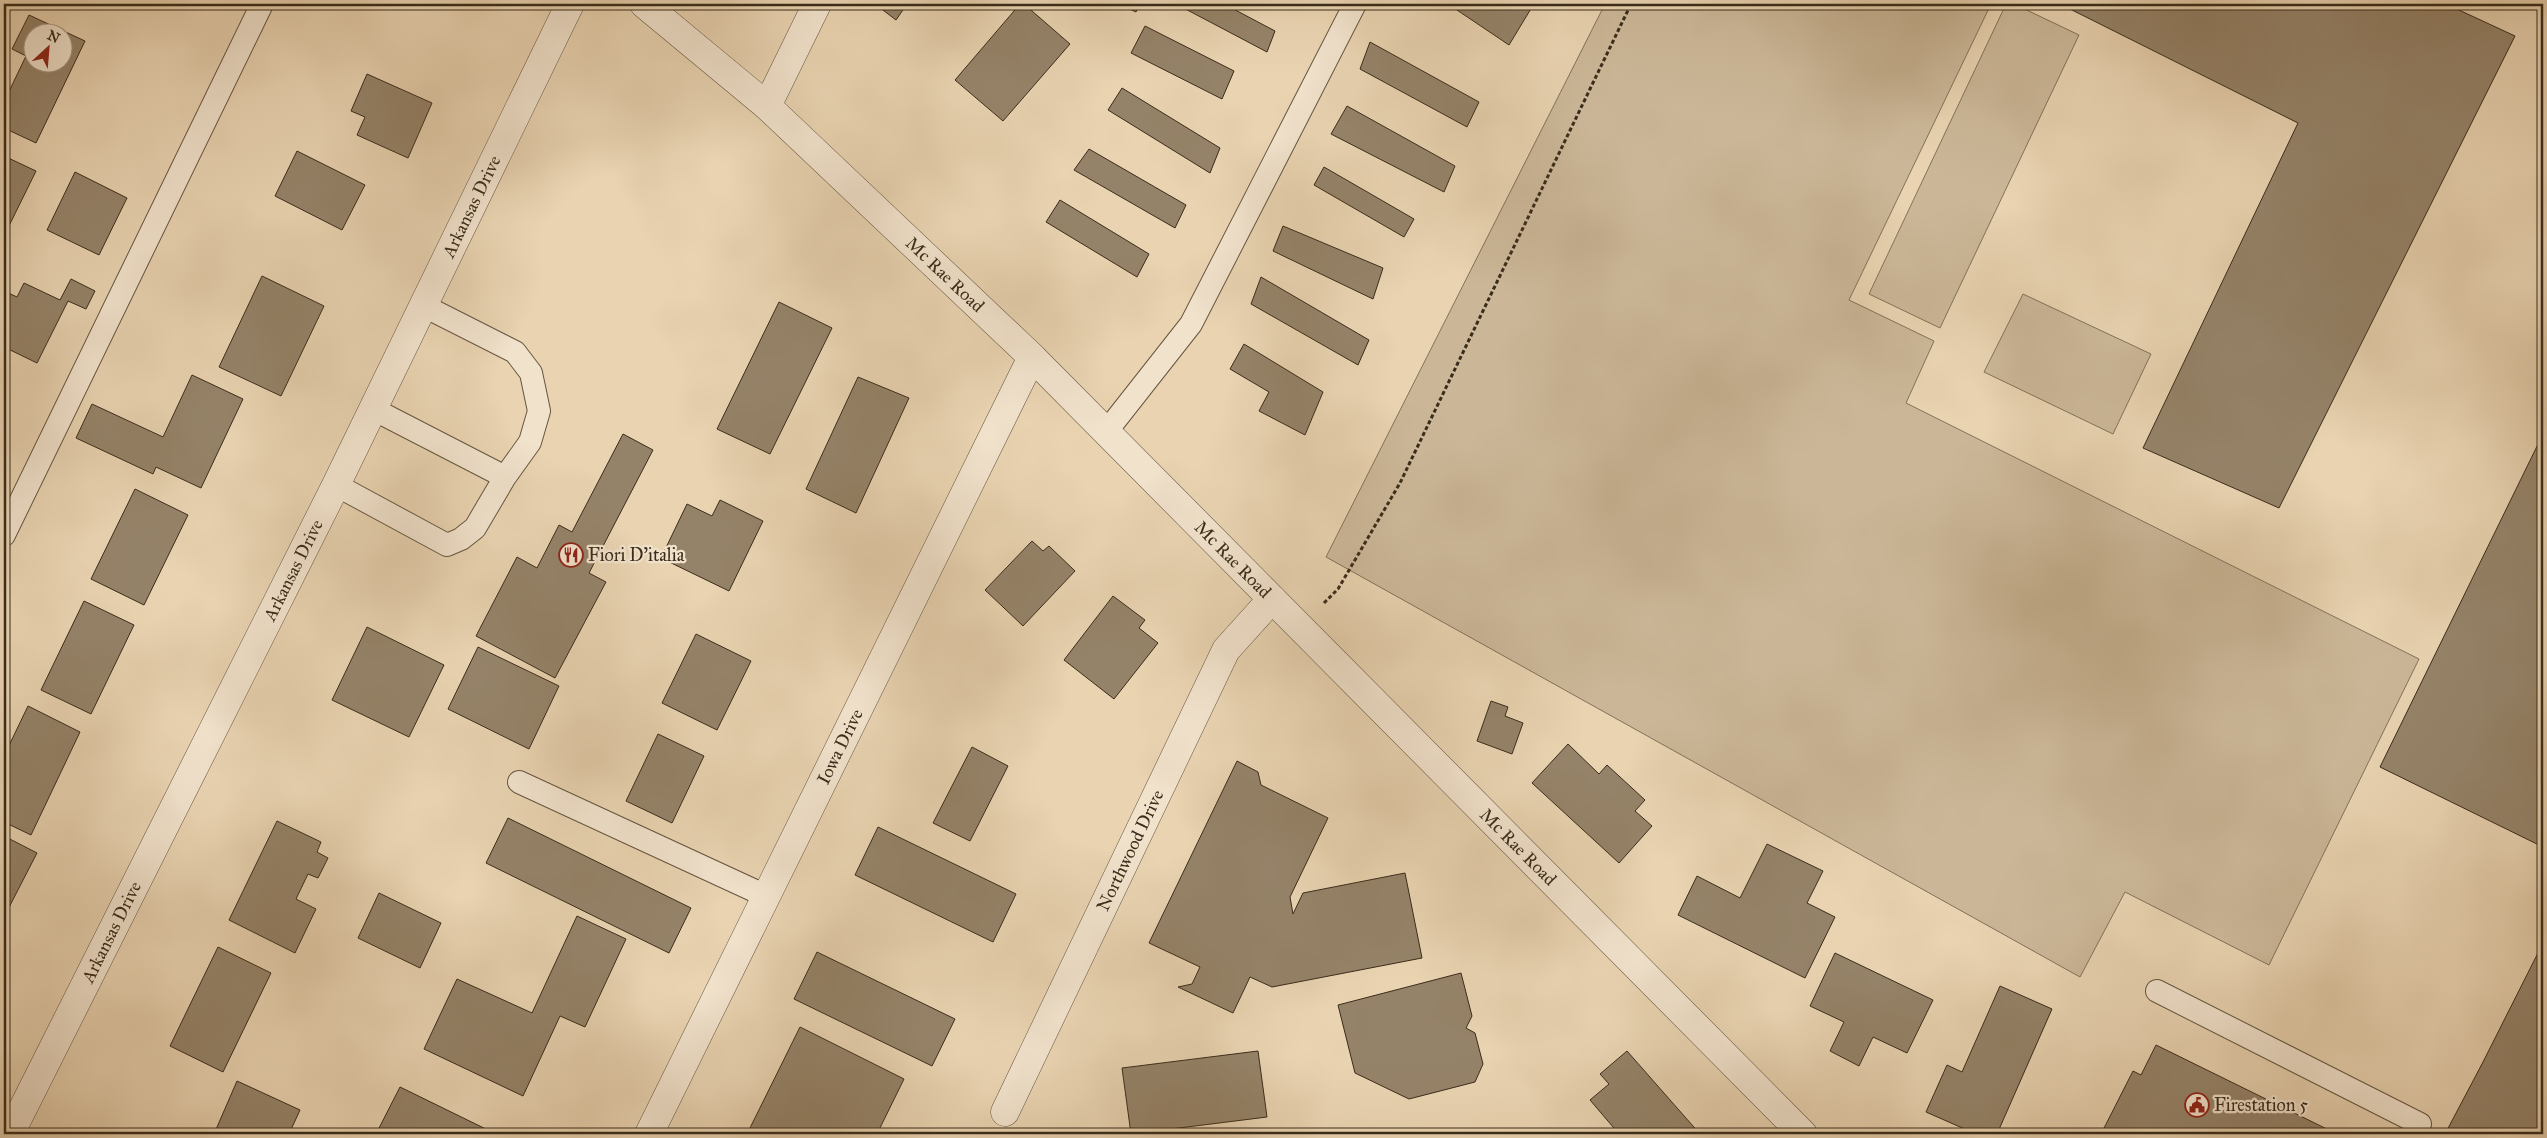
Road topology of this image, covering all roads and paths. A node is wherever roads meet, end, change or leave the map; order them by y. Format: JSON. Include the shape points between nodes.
{"nodes":[{"id":1,"x":262,"y":4,"type":"edge"},
{"id":2,"x":570,"y":4,"type":"edge"},
{"id":3,"x":644,"y":4,"type":"edge"},
{"id":4,"x":817,"y":4,"type":"edge"},
{"id":5,"x":1355,"y":4,"type":"edge"},
{"id":6,"x":1630,"y":4,"type":"edge"},
{"id":7,"x":767,"y":106,"type":"junction"},
{"id":8,"x":424,"y":306,"type":"junction"},
{"id":9,"x":1032,"y":357,"type":"junction"},
{"id":10,"x":373,"y":409,"type":"junction"},
{"id":11,"x":1106,"y":432,"type":"junction"},
{"id":12,"x":505,"y":477,"type":"junction"},
{"id":13,"x":336,"y":485,"type":"junction"},
{"id":14,"x":4,"y":535,"type":"edge"},
{"id":15,"x":1272,"y":599,"type":"junction"},
{"id":16,"x":1318,"y":610,"type":"dead end"},
{"id":17,"x":519,"y":782,"type":"dead end"},
{"id":18,"x":766,"y":896,"type":"junction"},
{"id":19,"x":2157,"y":991,"type":"dead end"},
{"id":20,"x":1005,"y":1112,"type":"dead end"},
{"id":21,"x":10,"y":1134,"type":"edge"},
{"id":22,"x":649,"y":1134,"type":"edge"},
{"id":23,"x":1803,"y":1134,"type":"edge"},
{"id":24,"x":2415,"y":1134,"type":"edge"}],
"edges":[{"from":1,"to":14,"type":"lane"},
{"from":2,"to":8,"type":"street","name":"Arkansas Drive"},
{"from":3,"to":7,"type":"street","name":"Mc Rae Road"},
{"from":4,"to":7,"type":"street"},
{"from":5,"to":11,"type":"lane","via":[[1191,324]]},
{"from":6,"to":16,"type":"path","via":[[1400,483],[1338,589]]},
{"from":7,"to":9,"type":"street","name":"Mc Rae Road"},
{"from":8,"to":10,"type":"street","name":"Arkansas Drive"},
{"from":8,"to":12,"type":"lane","via":[[515,352],[531,373],[539,412],[530,442]]},
{"from":9,"to":11,"type":"street","name":"Mc Rae Road"},
{"from":9,"to":18,"type":"street","name":"Iowa Drive"},
{"from":10,"to":12,"type":"lane"},
{"from":10,"to":13,"type":"street","name":"Arkansas Drive"},
{"from":11,"to":15,"type":"street","name":"Mc Rae Road"},
{"from":12,"to":13,"type":"lane","via":[[475,528],[448,545]]},
{"from":13,"to":21,"type":"street","name":"Arkansas Drive"},
{"from":15,"to":20,"type":"street","name":"Northwood Drive","via":[[1226,650]]},
{"from":15,"to":23,"type":"street","name":"Mc Rae Road"},
{"from":17,"to":18,"type":"lane"},
{"from":18,"to":22,"type":"street","name":"Iowa Drive"},
{"from":19,"to":24,"type":"lane","via":[[2420,1124]]}]}
